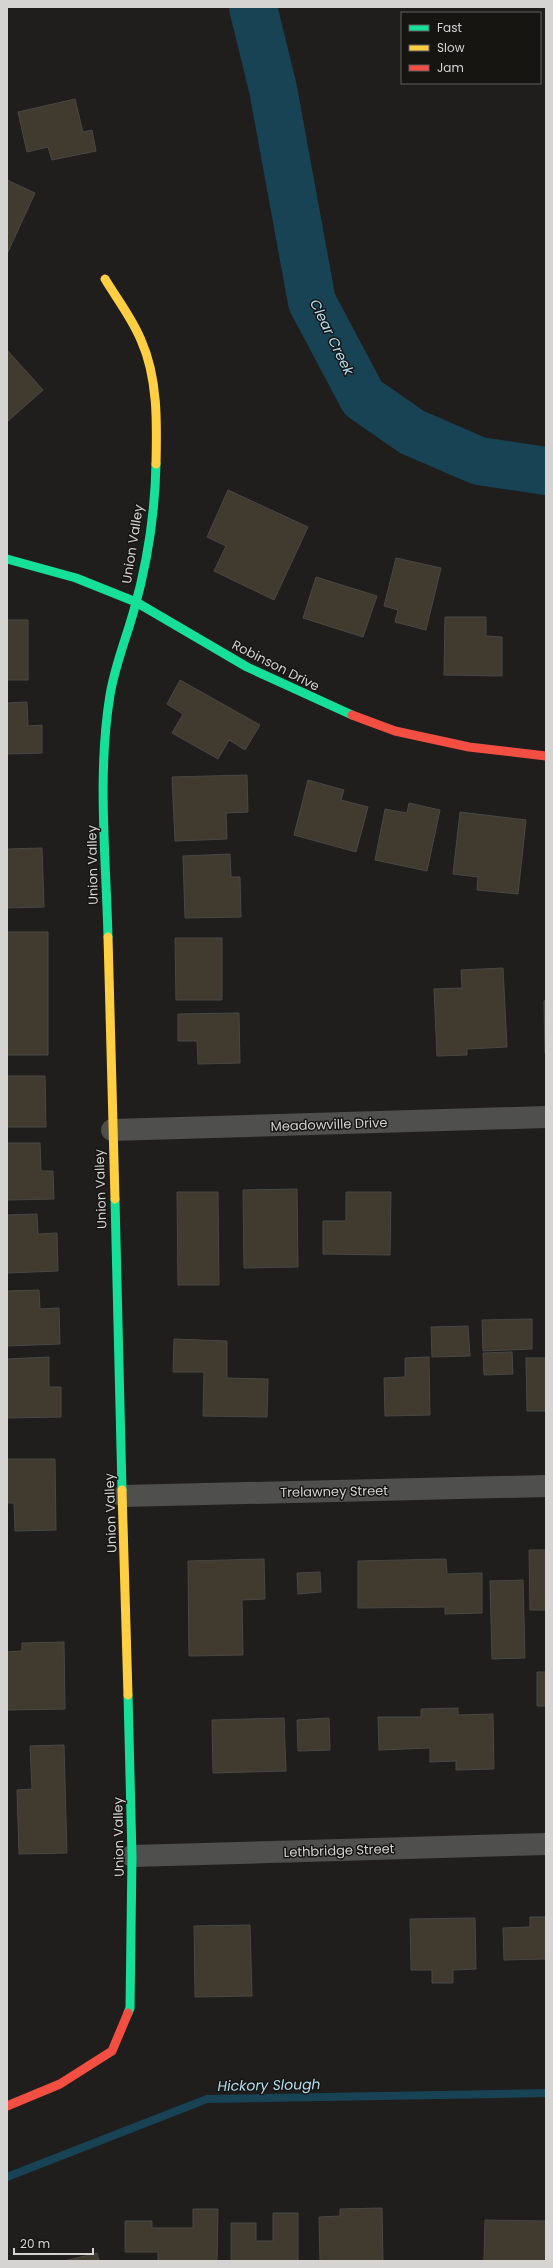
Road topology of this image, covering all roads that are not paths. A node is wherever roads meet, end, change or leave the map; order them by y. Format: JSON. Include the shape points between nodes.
{"nodes":[{"id":1,"x":105,"y":279,"type":"dead end"},
{"id":2,"x":7,"y":559,"type":"edge"},
{"id":3,"x":136,"y":602,"type":"junction"},
{"id":4,"x":546,"y":756,"type":"edge"},
{"id":5,"x":546,"y":1117,"type":"edge"},
{"id":6,"x":112,"y":1130,"type":"junction"},
{"id":7,"x":546,"y":1486,"type":"edge"},
{"id":8,"x":123,"y":1496,"type":"junction"},
{"id":9,"x":546,"y":1844,"type":"edge"},
{"id":10,"x":132,"y":1856,"type":"junction"},
{"id":11,"x":7,"y":2106,"type":"edge"}],
"edges":[{"from":1,"to":3,"type":"street","name":"Union Valley","via":[[141,340],[152,374],[157,434],[155,484]]},
{"from":2,"to":3,"type":"street","name":"Robinson Drive","via":[[76,578]]},
{"from":3,"to":4,"type":"street","name":"Robinson Drive","via":[[247,666],[342,712],[395,731],[469,747]]},
{"from":3,"to":6,"type":"street","name":"Union Valley","via":[[115,669],[106,716],[103,762]]},
{"from":5,"to":6,"type":"street","name":"Meadowville Drive"},
{"from":6,"to":8,"type":"street","name":"Union Valley"},
{"from":7,"to":8,"type":"street","name":"Trelawney Street"},
{"from":8,"to":10,"type":"street","name":"Union Valley"},
{"from":9,"to":10,"type":"street","name":"Lethbridge Street"},
{"from":10,"to":11,"type":"street","name":"Union Valley","via":[[130,2008],[112,2051],[60,2084]]}]}
